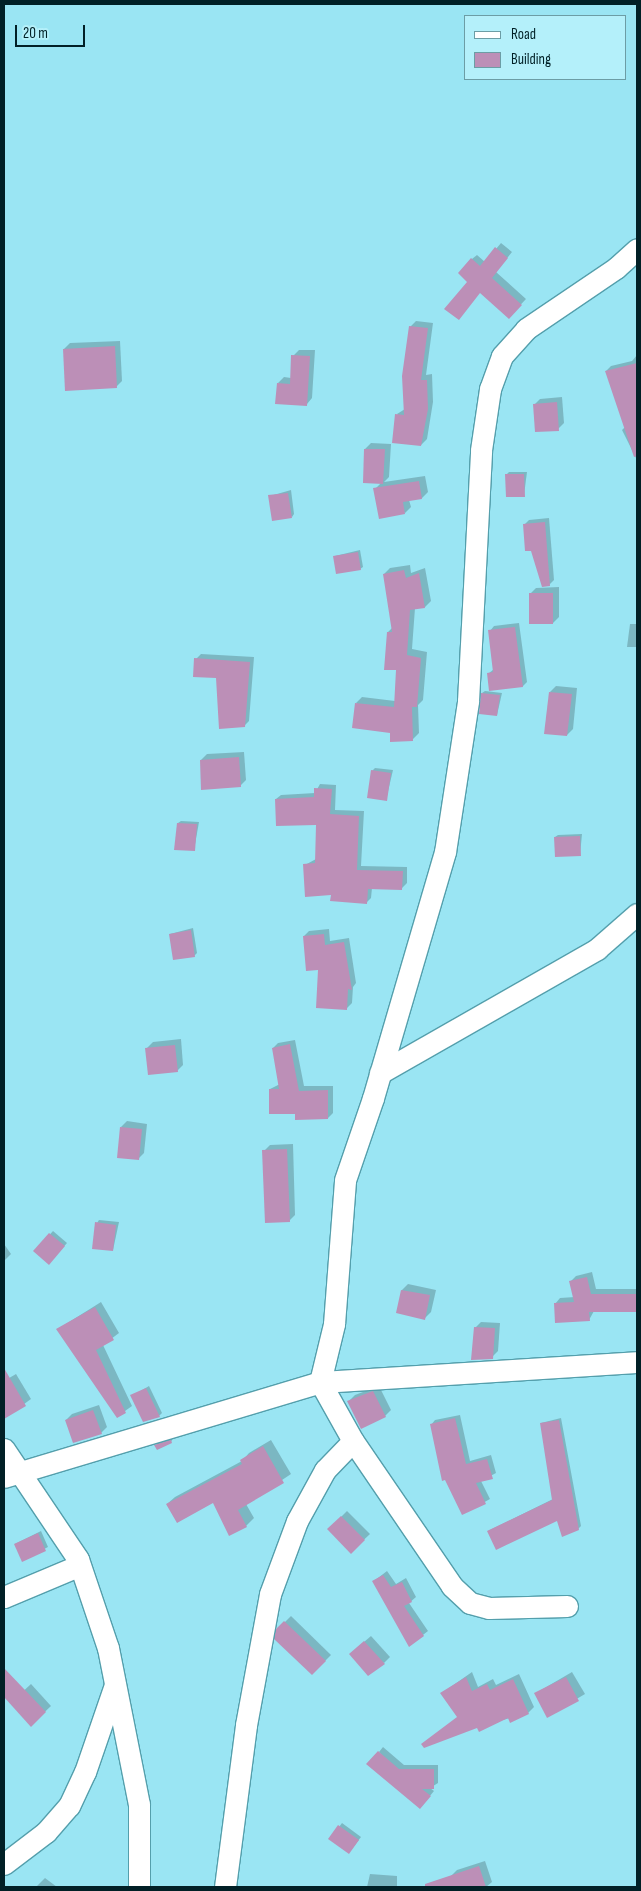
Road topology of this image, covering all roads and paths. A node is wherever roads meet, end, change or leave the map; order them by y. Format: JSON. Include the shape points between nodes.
{"nodes":[{"id":1,"x":637,"y":249,"type":"edge"},
{"id":2,"x":637,"y":914,"type":"edge"},
{"id":3,"x":380,"y":1073,"type":"junction"},
{"id":4,"x":637,"y":1362,"type":"edge"},
{"id":5,"x":320,"y":1382,"type":"junction"},
{"id":6,"x":353,"y":1441,"type":"junction"},
{"id":7,"x":4,"y":1449,"type":"edge"},
{"id":8,"x":12,"y":1474,"type":"edge"},
{"id":9,"x":80,"y":1565,"type":"junction"},
{"id":10,"x":4,"y":1597,"type":"edge"},
{"id":11,"x":568,"y":1606,"type":"dead end"},
{"id":12,"x":115,"y":1686,"type":"junction"},
{"id":13,"x":4,"y":1864,"type":"edge"},
{"id":14,"x":139,"y":1887,"type":"edge"},
{"id":15,"x":226,"y":1887,"type":"edge"}],
"edges":[{"from":1,"to":3,"type":"street","via":[[616,268],[526,329],[502,356],[490,389],[481,450],[468,701],[445,852]]},
{"from":2,"to":3,"type":"street","via":[[596,949]]},
{"from":3,"to":5,"type":"street","via":[[344,1180],[334,1324]]},
{"from":4,"to":5,"type":"street"},
{"from":5,"to":6,"type":"street"},
{"from":5,"to":8,"type":"street"},
{"from":6,"to":11,"type":"street","via":[[452,1586],[470,1603],[490,1608]]},
{"from":6,"to":15,"type":"street","via":[[325,1470],[297,1521],[270,1594],[246,1725]]},
{"from":7,"to":8,"type":"street"},
{"from":8,"to":9,"type":"street"},
{"from":9,"to":10,"type":"street"},
{"from":9,"to":12,"type":"street","via":[[108,1648]]},
{"from":12,"to":13,"type":"street","via":[[85,1772],[69,1806],[46,1832]]},
{"from":12,"to":14,"type":"street","via":[[138,1804]]}]}
